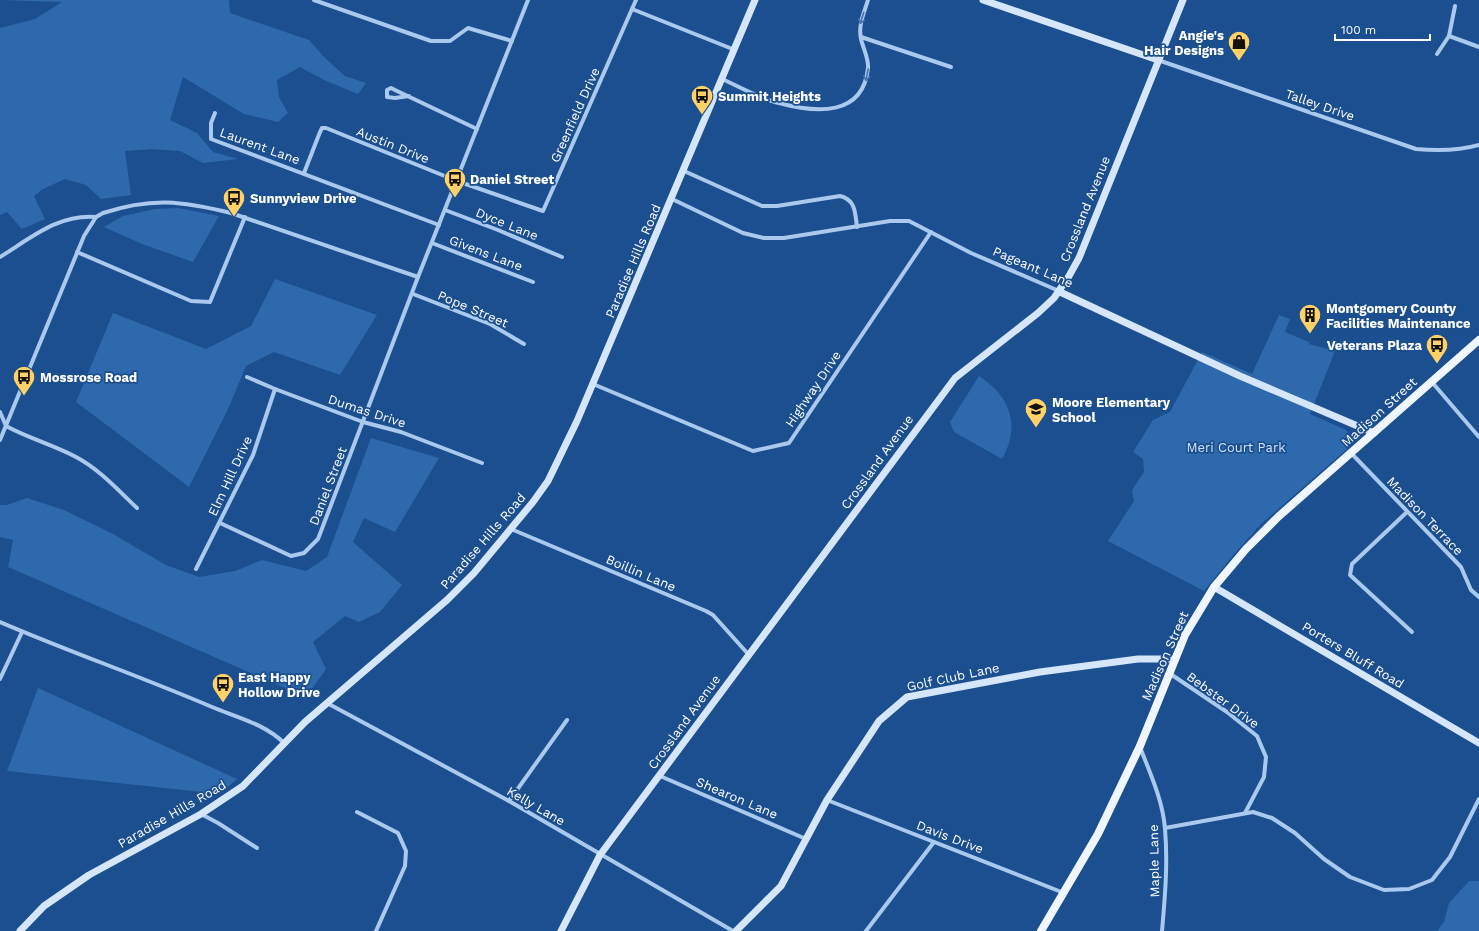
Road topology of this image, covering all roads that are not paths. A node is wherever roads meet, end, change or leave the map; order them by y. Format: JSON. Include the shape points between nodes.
{"nodes":[{"id":1,"x":314,"y":0,"type":"edge"},
{"id":2,"x":528,"y":0,"type":"edge"},
{"id":3,"x":636,"y":0,"type":"edge"},
{"id":4,"x":755,"y":0,"type":"edge"},
{"id":5,"x":868,"y":0,"type":"edge"},
{"id":6,"x":983,"y":0,"type":"edge"},
{"id":7,"x":1183,"y":0,"type":"edge"},
{"id":8,"x":1455,"y":6,"type":"dead end"},
{"id":9,"x":632,"y":9,"type":"junction"},
{"id":10,"x":1449,"y":36,"type":"junction"},
{"id":11,"x":861,"y":37,"type":"junction"},
{"id":12,"x":512,"y":41,"type":"junction"},
{"id":13,"x":1479,"y":47,"type":"edge"},
{"id":14,"x":735,"y":50,"type":"junction"},
{"id":15,"x":1437,"y":54,"type":"dead end"},
{"id":16,"x":1158,"y":60,"type":"junction"},
{"id":17,"x":950,"y":67,"type":"dead end"},
{"id":18,"x":722,"y":79,"type":"junction"},
{"id":19,"x":409,"y":96,"type":"junction"},
{"id":20,"x":215,"y":113,"type":"dead end"},
{"id":21,"x":322,"y":128,"type":"joint"},
{"id":22,"x":478,"y":129,"type":"junction"},
{"id":23,"x":1479,"y":144,"type":"edge"},
{"id":24,"x":684,"y":171,"type":"junction"},
{"id":25,"x":304,"y":173,"type":"junction"},
{"id":26,"x":457,"y":181,"type":"junction"},
{"id":27,"x":672,"y":199,"type":"junction"},
{"id":28,"x":445,"y":210,"type":"junction"},
{"id":29,"x":96,"y":217,"type":"junction"},
{"id":30,"x":245,"y":218,"type":"junction"},
{"id":31,"x":439,"y":225,"type":"junction"},
{"id":32,"x":857,"y":227,"type":"junction"},
{"id":33,"x":931,"y":232,"type":"junction"},
{"id":34,"x":432,"y":243,"type":"junction"},
{"id":35,"x":77,"y":252,"type":"junction"},
{"id":36,"x":0,"y":257,"type":"edge"},
{"id":37,"x":562,"y":257,"type":"dead end"},
{"id":38,"x":418,"y":277,"type":"junction"},
{"id":39,"x":533,"y":282,"type":"dead end"},
{"id":40,"x":1060,"y":292,"type":"junction"},
{"id":41,"x":413,"y":294,"type":"junction"},
{"id":42,"x":1479,"y":340,"type":"edge"},
{"id":43,"x":524,"y":344,"type":"dead end"},
{"id":44,"x":247,"y":377,"type":"dead end"},
{"id":45,"x":1431,"y":381,"type":"junction"},
{"id":46,"x":593,"y":384,"type":"junction"},
{"id":47,"x":274,"y":389,"type":"junction"},
{"id":48,"x":0,"y":412,"type":"edge"},
{"id":49,"x":363,"y":422,"type":"junction"},
{"id":50,"x":6,"y":426,"type":"junction"},
{"id":51,"x":1374,"y":434,"type":"junction"},
{"id":52,"x":1479,"y":437,"type":"edge"},
{"id":53,"x":0,"y":440,"type":"edge"},
{"id":54,"x":1351,"y":452,"type":"junction"},
{"id":55,"x":482,"y":463,"type":"dead end"},
{"id":56,"x":137,"y":508,"type":"dead end"},
{"id":57,"x":1407,"y":512,"type":"junction"},
{"id":58,"x":220,"y":523,"type":"junction"},
{"id":59,"x":511,"y":529,"type":"junction"},
{"id":60,"x":196,"y":569,"type":"dead end"},
{"id":61,"x":1214,"y":587,"type":"junction"},
{"id":62,"x":1479,"y":597,"type":"edge"},
{"id":63,"x":0,"y":622,"type":"edge"},
{"id":64,"x":22,"y":632,"type":"junction"},
{"id":65,"x":1412,"y":632,"type":"dead end"},
{"id":66,"x":749,"y":655,"type":"junction"},
{"id":67,"x":1174,"y":659,"type":"junction"},
{"id":68,"x":1168,"y":673,"type":"junction"},
{"id":69,"x":0,"y":679,"type":"edge"},
{"id":70,"x":326,"y":703,"type":"junction"},
{"id":71,"x":567,"y":720,"type":"dead end"},
{"id":72,"x":284,"y":743,"type":"junction"},
{"id":73,"x":1479,"y":743,"type":"edge"},
{"id":74,"x":1140,"y":746,"type":"junction"},
{"id":75,"x":660,"y":776,"type":"junction"},
{"id":76,"x":1479,"y":799,"type":"edge"},
{"id":77,"x":827,"y":800,"type":"junction"},
{"id":78,"x":508,"y":801,"type":"junction"},
{"id":79,"x":357,"y":812,"type":"dead end"},
{"id":80,"x":1245,"y":813,"type":"junction"},
{"id":81,"x":201,"y":814,"type":"junction"},
{"id":82,"x":1165,"y":828,"type":"junction"},
{"id":83,"x":807,"y":840,"type":"junction"},
{"id":84,"x":934,"y":842,"type":"junction"},
{"id":85,"x":257,"y":848,"type":"dead end"},
{"id":86,"x":600,"y":855,"type":"junction"},
{"id":87,"x":1064,"y":893,"type":"junction"},
{"id":88,"x":20,"y":931,"type":"edge"},
{"id":89,"x":376,"y":931,"type":"edge"},
{"id":90,"x":561,"y":931,"type":"edge"},
{"id":91,"x":733,"y":931,"type":"edge"},
{"id":92,"x":736,"y":931,"type":"edge"},
{"id":93,"x":866,"y":931,"type":"edge"},
{"id":94,"x":1041,"y":931,"type":"edge"},
{"id":95,"x":1162,"y":931,"type":"edge"}],
"edges":[{"from":1,"to":12,"type":"street","via":[[431,41],[450,41],[468,28]]},
{"from":2,"to":12,"type":"street","name":"Daniel Street"},
{"from":3,"to":9,"type":"street","name":"Greenfield Drive"},
{"from":4,"to":14,"type":"street","name":"Paradise Hills Road"},
{"from":5,"to":11,"type":"street","one_way":true,"via":[[860,23]]},
{"from":6,"to":16,"type":"street"},
{"from":7,"to":16,"type":"street","name":"Crossland Avenue"},
{"from":8,"to":10,"type":"street"},
{"from":9,"to":14,"type":"street"},
{"from":9,"to":26,"type":"street","name":"Greenfield Drive","via":[[543,211]]},
{"from":10,"to":13,"type":"street"},
{"from":10,"to":15,"type":"street"},
{"from":11,"to":17,"type":"street"},
{"from":11,"to":18,"type":"street","one_way":true,"via":[[868,66],[866,82],[857,97],[843,107],[828,110],[778,103]]},
{"from":12,"to":22,"type":"street","name":"Daniel Street"},
{"from":14,"to":18,"type":"street","name":"Paradise Hills Road"},
{"from":16,"to":23,"type":"street","name":"Talley Drive","via":[[1416,149],[1452,150]]},
{"from":16,"to":40,"type":"street","name":"Crossland Avenue","via":[[1079,258]]},
{"from":18,"to":24,"type":"street","name":"Paradise Hills Road"},
{"from":19,"to":19,"type":"street","via":[[391,88],[387,90],[387,97]]},
{"from":19,"to":22,"type":"street"},
{"from":20,"to":25,"type":"street","name":"Laurent Lane","via":[[210,123],[211,139]]},
{"from":21,"to":25,"type":"street","name":"Laurent Lane"},
{"from":21,"to":26,"type":"street","name":"Austin Drive"},
{"from":22,"to":26,"type":"street","name":"Daniel Street"},
{"from":24,"to":27,"type":"street","name":"Paradise Hills Road"},
{"from":24,"to":32,"type":"street","via":[[762,206],[847,197],[854,206]]},
{"from":25,"to":31,"type":"street","name":"Laurent Lane"},
{"from":26,"to":28,"type":"street","name":"Daniel Street"},
{"from":27,"to":32,"type":"street","name":"Pageant Lane","via":[[743,233],[764,238],[784,238]]},
{"from":27,"to":46,"type":"street","name":"Paradise Hills Road"},
{"from":28,"to":31,"type":"street","name":"Daniel Street"},
{"from":28,"to":37,"type":"street","name":"Dyce Lane"},
{"from":29,"to":30,"type":"street","via":[[126,207],[161,202],[204,207]]},
{"from":29,"to":35,"type":"street"},
{"from":29,"to":36,"type":"street","via":[[82,216],[55,222]]},
{"from":30,"to":35,"type":"street","via":[[210,302],[191,301]]},
{"from":30,"to":38,"type":"street"},
{"from":31,"to":34,"type":"street","name":"Daniel Street"},
{"from":32,"to":33,"type":"street","name":"Pageant Lane","via":[[905,221]]},
{"from":33,"to":40,"type":"street","name":"Pageant Lane","via":[[971,253]]},
{"from":33,"to":46,"type":"street","name":"Highway Drive","via":[[789,443],[754,451]]},
{"from":34,"to":38,"type":"street","name":"Daniel Street"},
{"from":34,"to":39,"type":"street","name":"Givens Lane"},
{"from":35,"to":50,"type":"street"},
{"from":38,"to":41,"type":"street","name":"Daniel Street"},
{"from":40,"to":51,"type":"street","name":"Pageant Lane","via":[[1240,376]]},
{"from":40,"to":66,"type":"street","name":"Crossland Avenue","via":[[1038,313],[955,378]]},
{"from":41,"to":43,"type":"street","name":"Pope Street","via":[[490,324]]},
{"from":41,"to":49,"type":"street","name":"Daniel Street"},
{"from":42,"to":45,"type":"main road","name":"Madison Street"},
{"from":44,"to":47,"type":"street","name":"Dumas Drive"},
{"from":45,"to":51,"type":"main road","name":"Madison Street"},
{"from":45,"to":52,"type":"street"},
{"from":46,"to":59,"type":"street","name":"Paradise Hills Road","via":[[548,481]]},
{"from":47,"to":49,"type":"street","name":"Dumas Drive"},
{"from":47,"to":58,"type":"street","name":"Elm Hill Drive","via":[[253,455]]},
{"from":48,"to":50,"type":"street"},
{"from":49,"to":55,"type":"street","name":"Dumas Drive","via":[[401,432]]},
{"from":49,"to":58,"type":"street","name":"Daniel Street","via":[[318,538],[304,553],[290,556]]},
{"from":50,"to":53,"type":"street"},
{"from":50,"to":56,"type":"street","via":[[23,436],[76,457],[96,471]]},
{"from":51,"to":54,"type":"main road","name":"Madison Street"},
{"from":54,"to":57,"type":"street","name":"Madison Terrace"},
{"from":54,"to":61,"type":"main road","name":"Madison Street","via":[[1256,538]]},
{"from":57,"to":62,"type":"street","name":"Madison Terrace","via":[[1461,567],[1471,590]]},
{"from":57,"to":65,"type":"street","via":[[1352,564],[1350,575]]},
{"from":58,"to":60,"type":"street","name":"Elm Hill Drive"},
{"from":59,"to":66,"type":"street","name":"Boillin Lane","via":[[706,611],[713,615]]},
{"from":59,"to":70,"type":"street","name":"Paradise Hills Road","via":[[447,600]]},
{"from":61,"to":67,"type":"main road","name":"Madison Street","via":[[1187,630]]},
{"from":61,"to":73,"type":"street","name":"Porters Bluff Road"},
{"from":63,"to":64,"type":"street"},
{"from":64,"to":69,"type":"street"},
{"from":64,"to":72,"type":"street","via":[[244,720],[269,731]]},
{"from":66,"to":75,"type":"street","name":"Crossland Avenue"},
{"from":67,"to":68,"type":"main road","name":"Madison Street"},
{"from":67,"to":77,"type":"street","name":"Golf Club Lane","via":[[1138,659],[1040,672],[907,697],[879,722]]},
{"from":68,"to":74,"type":"main road","name":"Madison Street"},
{"from":68,"to":80,"type":"street","name":"Bebster Drive","via":[[1227,712],[1257,736],[1266,757],[1264,777]]},
{"from":70,"to":72,"type":"street","name":"Paradise Hills Road"},
{"from":70,"to":78,"type":"street","name":"Kelly Lane"},
{"from":71,"to":78,"type":"street"},
{"from":72,"to":81,"type":"street","name":"Paradise Hills Road","via":[[243,786]]},
{"from":74,"to":82,"type":"street","name":"Maple Lane","via":[[1155,786]]},
{"from":74,"to":87,"type":"main road","name":"Madison Street","via":[[1098,834]]},
{"from":75,"to":83,"type":"street","name":"Shearon Lane"},
{"from":75,"to":86,"type":"street","name":"Crossland Avenue"},
{"from":76,"to":80,"type":"street","via":[[1450,857],[1432,880],[1409,889],[1384,890],[1350,878],[1277,821],[1253,812]]},
{"from":77,"to":83,"type":"street","name":"Golf Club Lane"},
{"from":77,"to":84,"type":"street","name":"Davis Drive"},
{"from":78,"to":86,"type":"street","name":"Kelly Lane"},
{"from":79,"to":89,"type":"street","via":[[398,833],[406,852],[405,866]]},
{"from":80,"to":82,"type":"street"},
{"from":81,"to":85,"type":"street"},
{"from":81,"to":88,"type":"street","name":"Paradise Hills Road","via":[[89,875],[44,906]]},
{"from":82,"to":95,"type":"street","name":"Maple Lane","via":[[1167,883]]},
{"from":83,"to":92,"type":"street","name":"Golf Club Lane","via":[[781,886]]},
{"from":84,"to":87,"type":"street","name":"Davis Drive"},
{"from":84,"to":93,"type":"street"},
{"from":86,"to":90,"type":"street","name":"Crossland Avenue"},
{"from":86,"to":91,"type":"street","name":"Kelly Lane"},
{"from":87,"to":94,"type":"main road","name":"Madison Street"}]}
